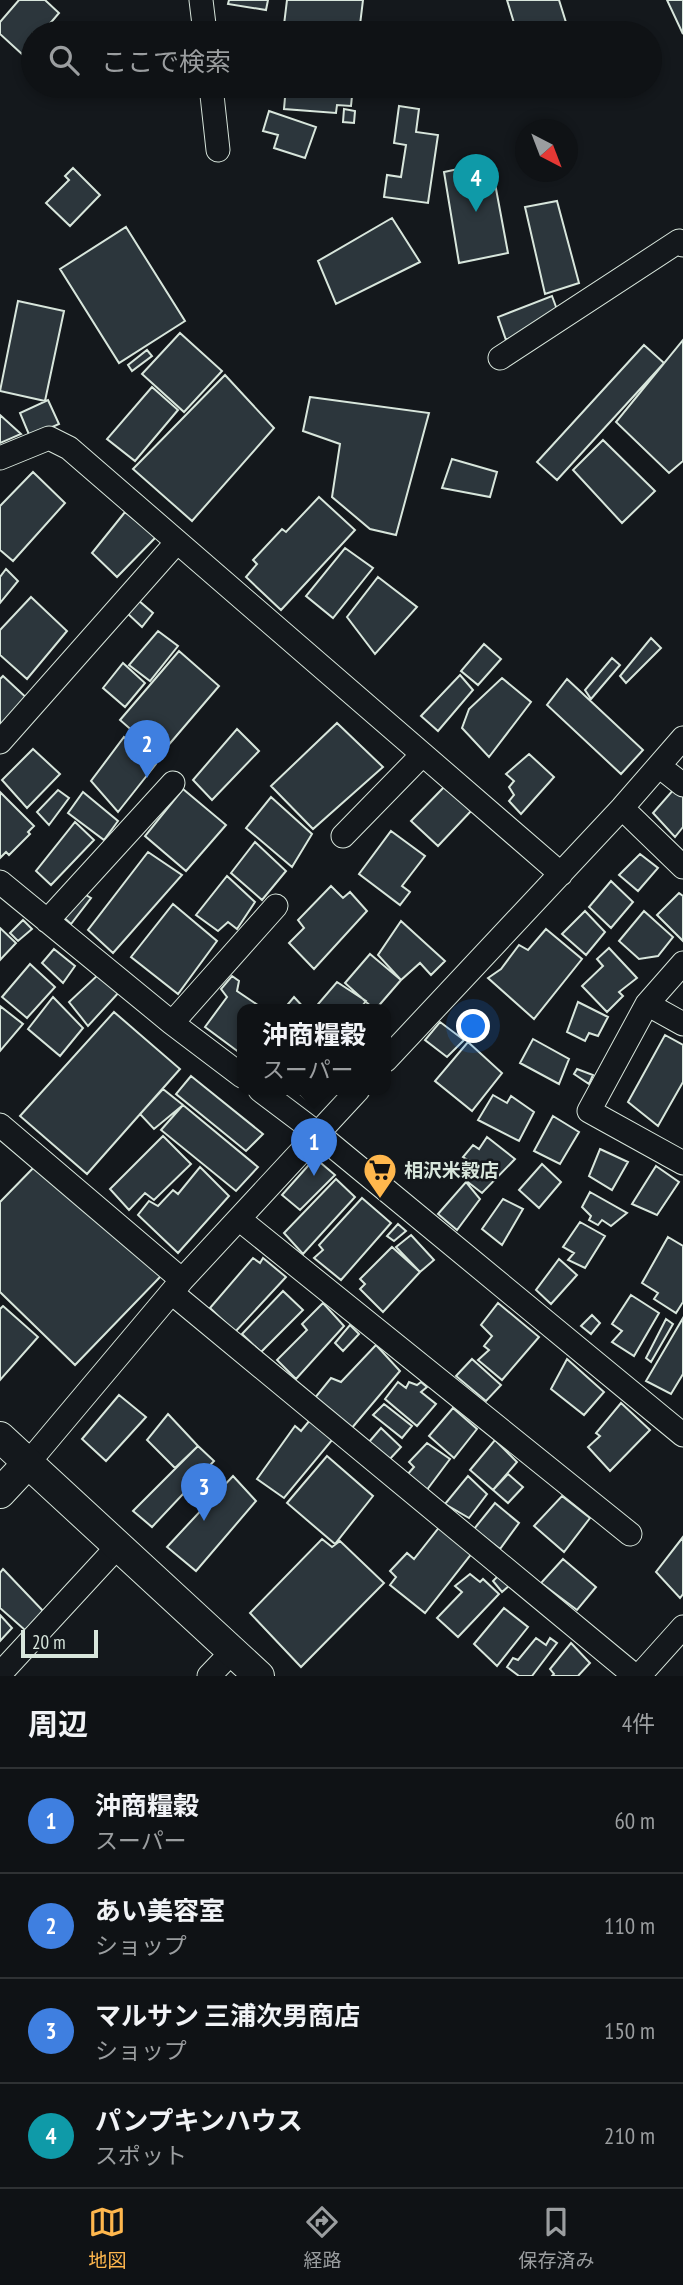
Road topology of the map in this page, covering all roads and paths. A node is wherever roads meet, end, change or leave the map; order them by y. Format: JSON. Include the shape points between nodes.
{"nodes":[{"id":1,"x":201,"y":0,"type":"edge"},
{"id":2,"x":204,"y":21,"type":"edge"},
{"id":3,"x":212,"y":98,"type":"edge"},
{"id":4,"x":218,"y":150,"type":"dead end"},
{"id":5,"x":683,"y":245,"type":"edge"},
{"id":6,"x":500,"y":358,"type":"dead end"},
{"id":7,"x":0,"y":458,"type":"edge"},
{"id":8,"x":177,"y":542,"type":"junction"},
{"id":9,"x":683,"y":738,"type":"edge"},
{"id":10,"x":0,"y":743,"type":"edge"},
{"id":11,"x":422,"y":755,"type":"junction"},
{"id":12,"x":659,"y":766,"type":"junction"},
{"id":13,"x":173,"y":783,"type":"dead end"},
{"id":14,"x":683,"y":785,"type":"edge"},
{"id":15,"x":622,"y":808,"type":"junction"},
{"id":16,"x":343,"y":836,"type":"dead end"},
{"id":17,"x":683,"y":867,"type":"edge"},
{"id":18,"x":561,"y":874,"type":"junction"},
{"id":19,"x":0,"y":882,"type":"edge"},
{"id":20,"x":276,"y":906,"type":"dead end"},
{"id":21,"x":47,"y":921,"type":"junction"},
{"id":22,"x":683,"y":963,"type":"edge"},
{"id":23,"x":647,"y":1004,"type":"junction"},
{"id":24,"x":172,"y":1023,"type":"junction"},
{"id":25,"x":683,"y":1024,"type":"edge"},
{"id":26,"x":391,"y":1055,"type":"edge"},
{"id":27,"x":237,"y":1072,"type":"edge"},
{"id":28,"x":267,"y":1095,"type":"edge"},
{"id":29,"x":353,"y":1095,"type":"edge"},
{"id":30,"x":0,"y":1125,"type":"edge"},
{"id":31,"x":317,"y":1133,"type":"junction"},
{"id":32,"x":683,"y":1163,"type":"edge"},
{"id":33,"x":239,"y":1219,"type":"junction"},
{"id":34,"x":177,"y":1287,"type":"junction"},
{"id":35,"x":683,"y":1435,"type":"edge"},
{"id":36,"x":0,"y":1437,"type":"edge"},
{"id":37,"x":28,"y":1463,"type":"junction"},
{"id":38,"x":0,"y":1493,"type":"edge"},
{"id":39,"x":630,"y":1534,"type":"dead end"},
{"id":40,"x":119,"y":1545,"type":"junction"},
{"id":41,"x":683,"y":1627,"type":"edge"},
{"id":42,"x":232,"y":1652,"type":"junction"},
{"id":43,"x":0,"y":1674,"type":"edge"},
{"id":44,"x":209,"y":1676,"type":"edge"},
{"id":45,"x":259,"y":1676,"type":"edge"},
{"id":46,"x":637,"y":1676,"type":"edge"}],
"edges":[{"from":1,"to":2,"type":"street"},
{"from":3,"to":4,"type":"street"},
{"from":5,"to":6,"type":"street","via":[[679,241]]},
{"from":7,"to":8,"type":"street","via":[[49,438],[69,448]]},
{"from":8,"to":10,"type":"street"},
{"from":8,"to":11,"type":"street"},
{"from":9,"to":12,"type":"street"},
{"from":11,"to":16,"type":"street"},
{"from":11,"to":18,"type":"street"},
{"from":12,"to":14,"type":"street"},
{"from":12,"to":15,"type":"street"},
{"from":13,"to":21,"type":"street"},
{"from":15,"to":17,"type":"street"},
{"from":15,"to":18,"type":"street"},
{"from":18,"to":26,"type":"street"},
{"from":19,"to":21,"type":"street"},
{"from":20,"to":24,"type":"street"},
{"from":21,"to":24,"type":"street"},
{"from":22,"to":23,"type":"street"},
{"from":23,"to":25,"type":"street"},
{"from":23,"to":32,"type":"street","via":[[589,1111]]},
{"from":24,"to":27,"type":"street"},
{"from":28,"to":31,"type":"street"},
{"from":29,"to":31,"type":"street"},
{"from":30,"to":34,"type":"street"},
{"from":31,"to":33,"type":"street"},
{"from":31,"to":35,"type":"street"},
{"from":33,"to":34,"type":"street"},
{"from":33,"to":39,"type":"street"},
{"from":34,"to":37,"type":"street"},
{"from":34,"to":46,"type":"street"},
{"from":36,"to":37,"type":"street"},
{"from":37,"to":38,"type":"street"},
{"from":37,"to":40,"type":"street"},
{"from":40,"to":42,"type":"street"},
{"from":40,"to":43,"type":"street"},
{"from":41,"to":46,"type":"street"},
{"from":42,"to":44,"type":"street"},
{"from":42,"to":45,"type":"street"}]}
